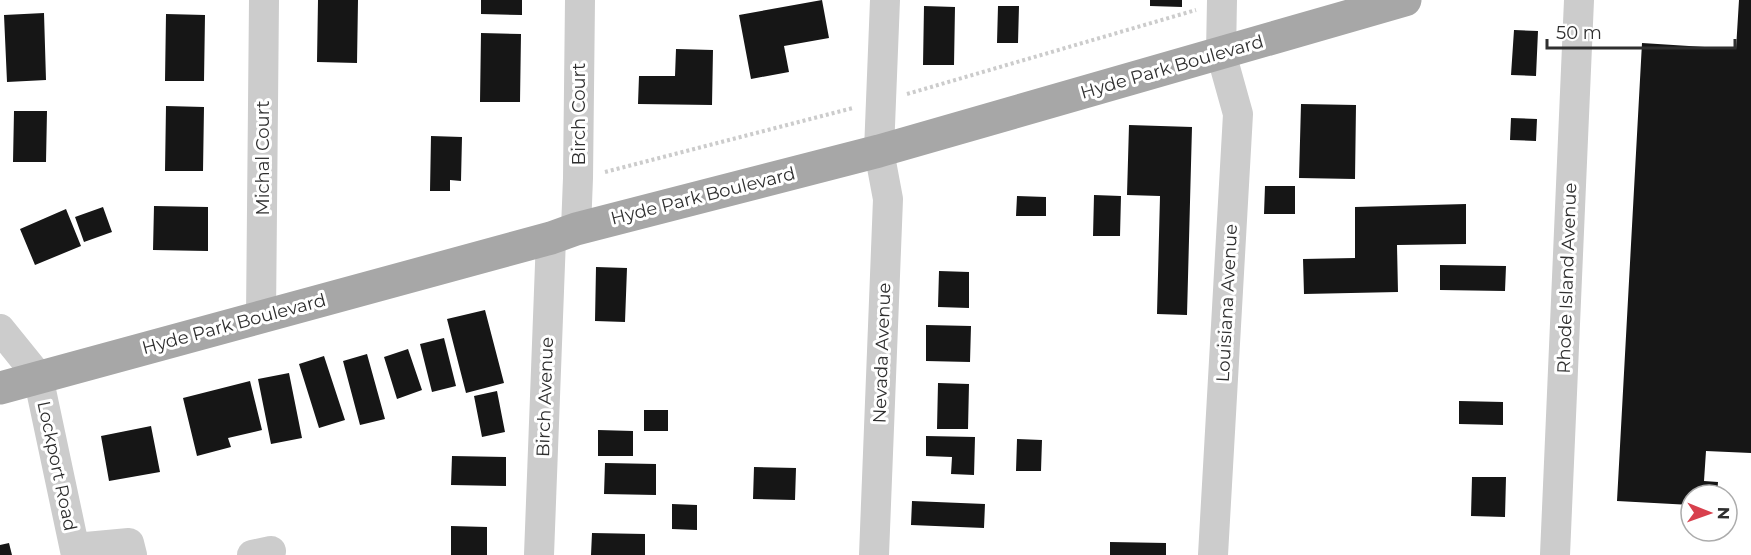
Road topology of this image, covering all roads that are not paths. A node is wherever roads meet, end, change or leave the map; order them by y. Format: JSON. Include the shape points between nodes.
{"nodes":[{"id":1,"x":264,"y":0,"type":"edge"},
{"id":2,"x":580,"y":0,"type":"edge"},
{"id":3,"x":885,"y":0,"type":"edge"},
{"id":4,"x":1222,"y":0,"type":"edge"},
{"id":5,"x":1405,"y":0,"type":"edge"},
{"id":6,"x":1579,"y":0,"type":"edge"},
{"id":7,"x":1221,"y":53,"type":"junction"},
{"id":8,"x":879,"y":151,"type":"junction"},
{"id":9,"x":563,"y":233,"type":"junction"},
{"id":10,"x":261,"y":316,"type":"junction"},
{"id":11,"x":0,"y":330,"type":"edge"},
{"id":12,"x":38,"y":376,"type":"junction"},
{"id":13,"x":0,"y":388,"type":"edge"},
{"id":14,"x":76,"y":551,"type":"edge"},
{"id":15,"x":132,"y":555,"type":"edge"},
{"id":16,"x":539,"y":555,"type":"edge"},
{"id":17,"x":874,"y":555,"type":"edge"},
{"id":18,"x":1213,"y":555,"type":"edge"},
{"id":19,"x":1555,"y":555,"type":"edge"}],
"edges":[{"from":1,"to":10,"type":"street","name":"Michal Court"},
{"from":2,"to":9,"type":"street","name":"Birch Court","via":[[578,178]]},
{"from":3,"to":8,"type":"street","name":"Nevada Avenue"},
{"from":4,"to":7,"type":"street","name":"Louisiana Avenue"},
{"from":5,"to":7,"type":"main road","name":"Hyde Park Boulevard"},
{"from":6,"to":19,"type":"street","name":"Rhode Island Avenue"},
{"from":7,"to":8,"type":"main road","name":"Hyde Park Boulevard"},
{"from":7,"to":18,"type":"street","name":"Louisiana Avenue","via":[[1238,114]]},
{"from":8,"to":9,"type":"main road","name":"Hyde Park Boulevard"},
{"from":8,"to":17,"type":"street","name":"Nevada Avenue","via":[[888,199]]},
{"from":9,"to":10,"type":"main road","name":"Hyde Park Boulevard"},
{"from":9,"to":16,"type":"street","name":"Birch Avenue"},
{"from":10,"to":12,"type":"main road","name":"Hyde Park Boulevard"},
{"from":11,"to":12,"type":"street"},
{"from":12,"to":13,"type":"main road","name":"Hyde Park Boulevard"},
{"from":12,"to":14,"type":"street","name":"Lockport Road"},
{"from":14,"to":15,"type":"street","via":[[129,543]]}]}
